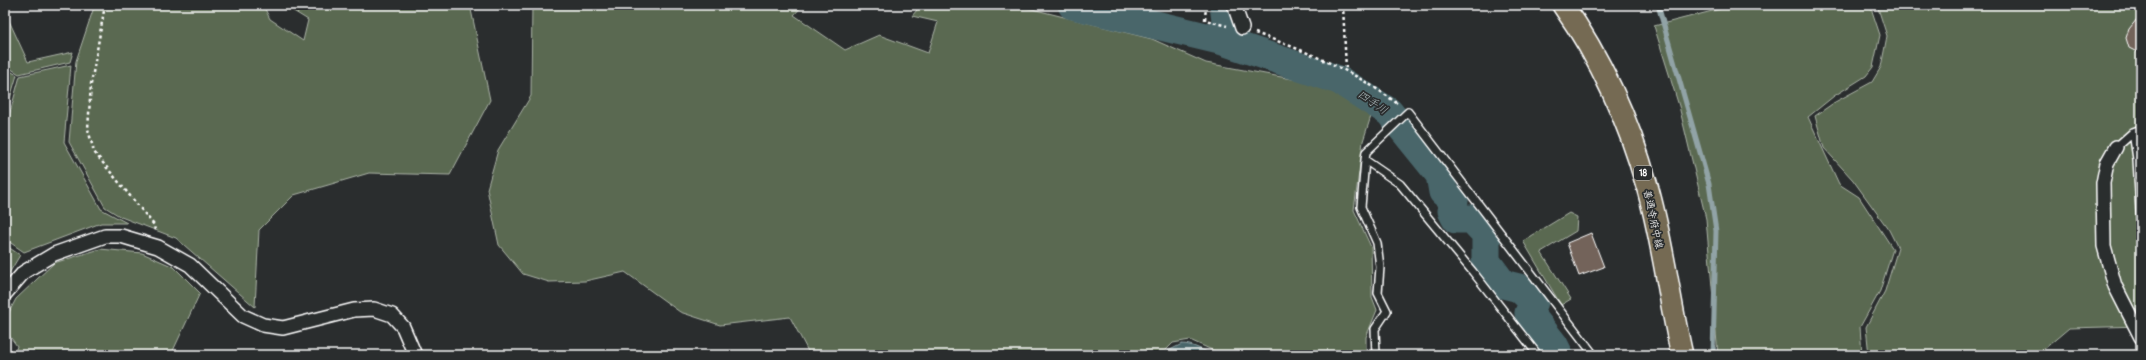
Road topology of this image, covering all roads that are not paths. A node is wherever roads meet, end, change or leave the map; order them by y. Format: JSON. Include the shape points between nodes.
{"nodes":[{"id":1,"x":1234,"y":5,"type":"edge"},
{"id":2,"x":1563,"y":5,"type":"edge"},
{"id":3,"x":1242,"y":28,"type":"road end"},
{"id":4,"x":2141,"y":129,"type":"edge"},
{"id":5,"x":2133,"y":132,"type":"junction"},
{"id":6,"x":2141,"y":137,"type":"edge"},
{"id":7,"x":2116,"y":146,"type":"joint"},
{"id":8,"x":1366,"y":156,"type":"junction"},
{"id":9,"x":2141,"y":228,"type":"edge"},
{"id":10,"x":5,"y":294,"type":"edge"},
{"id":11,"x":2141,"y":337,"type":"edge"},
{"id":12,"x":414,"y":355,"type":"edge"},
{"id":13,"x":1376,"y":355,"type":"edge"},
{"id":14,"x":1538,"y":355,"type":"edge"},
{"id":15,"x":1594,"y":355,"type":"edge"},
{"id":16,"x":1682,"y":355,"type":"edge"}],
"edges":[{"from":1,"to":3,"type":"street"},
{"from":2,"to":16,"type":"main road","name":"善通寺府中線","number":"18","via":[[1605,78],[1634,146],[1649,194]]},
{"from":4,"to":5,"type":"lane"},
{"from":5,"to":6,"type":"lane"},
{"from":5,"to":7,"type":"lane"},
{"from":5,"to":9,"type":"lane"},
{"from":7,"to":11,"type":"street","via":[[2107,163],[2103,183],[2104,246],[2115,286]]},
{"from":8,"to":13,"type":"lane","via":[[1361,207],[1377,243],[1380,267],[1378,293],[1387,311],[1375,329]]},
{"from":8,"to":14,"type":"lane","via":[[1400,184]]},
{"from":8,"to":15,"type":"lane","via":[[1405,114]]},
{"from":10,"to":12,"type":"street","via":[[24,272],[48,258],[105,236],[121,236],[158,247],[190,265],[243,316],[263,325],[283,328],[354,310],[374,309],[392,315],[403,326]]}]}
